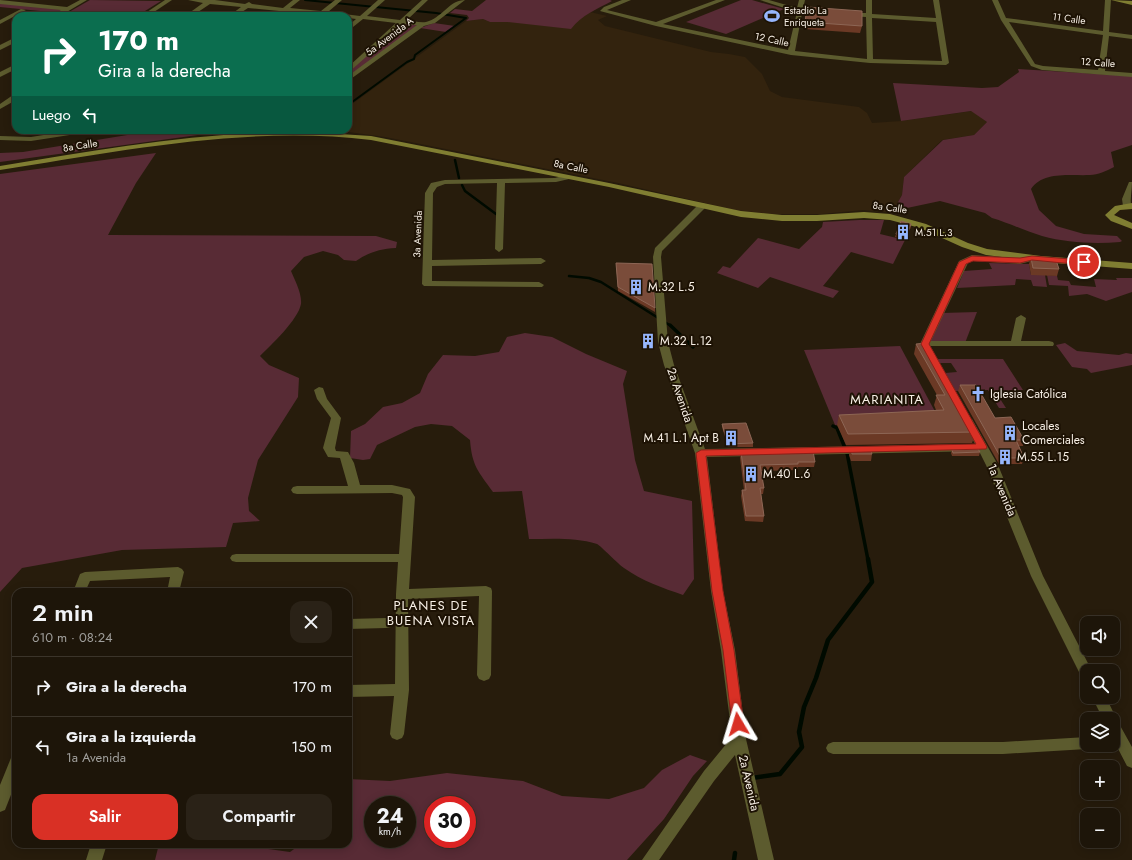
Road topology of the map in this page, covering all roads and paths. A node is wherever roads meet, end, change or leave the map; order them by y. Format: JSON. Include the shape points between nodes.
{"nodes":[{"id":1,"x":40,"y":0,"type":"edge"},
{"id":2,"x":84,"y":0,"type":"edge"},
{"id":3,"x":169,"y":0,"type":"edge"},
{"id":4,"x":191,"y":0,"type":"edge"},
{"id":5,"x":254,"y":0,"type":"edge"},
{"id":6,"x":382,"y":0,"type":"edge"},
{"id":7,"x":425,"y":0,"type":"edge"},
{"id":8,"x":462,"y":0,"type":"edge"},
{"id":9,"x":628,"y":0,"type":"edge"},
{"id":10,"x":722,"y":0,"type":"edge"},
{"id":11,"x":763,"y":0,"type":"edge"},
{"id":12,"x":802,"y":0,"type":"edge"},
{"id":13,"x":869,"y":0,"type":"edge"},
{"id":14,"x":936,"y":0,"type":"edge"},
{"id":15,"x":995,"y":0,"type":"edge"},
{"id":16,"x":1108,"y":0,"type":"edge"},
{"id":17,"x":1114,"y":0,"type":"edge"},
{"id":18,"x":211,"y":1,"type":"edge"},
{"id":19,"x":296,"y":1,"type":"edge"},
{"id":20,"x":0,"y":2,"type":"edge"},
{"id":21,"x":336,"y":2,"type":"edge"},
{"id":22,"x":1132,"y":3,"type":"edge"},
{"id":23,"x":31,"y":5,"type":"junction"},
{"id":24,"x":246,"y":6,"type":"junction"},
{"id":25,"x":0,"y":7,"type":"edge"},
{"id":26,"x":68,"y":9,"type":"junction"},
{"id":27,"x":284,"y":9,"type":"junction"},
{"id":28,"x":23,"y":10,"type":"junction"},
{"id":29,"x":800,"y":11,"type":"junction"},
{"id":30,"x":19,"y":12,"type":"edge"},
{"id":31,"x":37,"y":12,"type":"edge"},
{"id":32,"x":63,"y":12,"type":"edge"},
{"id":33,"x":150,"y":12,"type":"edge"},
{"id":34,"x":194,"y":12,"type":"edge"},
{"id":35,"x":238,"y":12,"type":"edge"},
{"id":36,"x":281,"y":12,"type":"edge"},
{"id":37,"x":302,"y":12,"type":"edge"},
{"id":38,"x":324,"y":12,"type":"edge"},
{"id":39,"x":831,"y":13,"type":"edge"},
{"id":40,"x":839,"y":13,"type":"edge"},
{"id":41,"x":869,"y":15,"type":"junction"},
{"id":42,"x":12,"y":16,"type":"edge"},
{"id":43,"x":352,"y":17,"type":"edge"},
{"id":44,"x":361,"y":17,"type":"junction"},
{"id":45,"x":939,"y":20,"type":"junction"},
{"id":46,"x":1004,"y":20,"type":"junction"},
{"id":47,"x":401,"y":21,"type":"junction"},
{"id":48,"x":0,"y":22,"type":"edge"},
{"id":49,"x":422,"y":24,"type":"junction"},
{"id":50,"x":656,"y":24,"type":"junction"},
{"id":51,"x":352,"y":25,"type":"edge"},
{"id":52,"x":1106,"y":33,"type":"junction"},
{"id":53,"x":1132,"y":37,"type":"edge"},
{"id":54,"x":12,"y":40,"type":"edge"},
{"id":55,"x":0,"y":48,"type":"edge"},
{"id":56,"x":791,"y":53,"type":"junction"},
{"id":57,"x":870,"y":61,"type":"junction"},
{"id":58,"x":12,"y":68,"type":"edge"},
{"id":59,"x":352,"y":68,"type":"edge"},
{"id":60,"x":352,"y":72,"type":"edge"},
{"id":61,"x":1101,"y":72,"type":"junction"},
{"id":62,"x":356,"y":73,"type":"junction"},
{"id":63,"x":0,"y":75,"type":"edge"},
{"id":64,"x":1132,"y":75,"type":"edge"},
{"id":65,"x":352,"y":76,"type":"edge"},
{"id":66,"x":0,"y":101,"type":"edge"},
{"id":67,"x":12,"y":102,"type":"edge"},
{"id":68,"x":0,"y":107,"type":"edge"},
{"id":69,"x":12,"y":133,"type":"edge"},
{"id":70,"x":57,"y":134,"type":"edge"},
{"id":71,"x":2,"y":138,"type":"edge"},
{"id":72,"x":0,"y":168,"type":"edge"},
{"id":73,"x":566,"y":177,"type":"junction"},
{"id":74,"x":501,"y":182,"type":"junction"},
{"id":75,"x":1132,"y":184,"type":"edge"},
{"id":76,"x":702,"y":206,"type":"junction"},
{"id":77,"x":1129,"y":206,"type":"edge"},
{"id":78,"x":1132,"y":226,"type":"edge"},
{"id":79,"x":499,"y":249,"type":"dead end"},
{"id":80,"x":1032,"y":258,"type":"junction"},
{"id":81,"x":540,"y":261,"type":"dead end"},
{"id":82,"x":427,"y":264,"type":"junction"},
{"id":83,"x":1132,"y":266,"type":"edge"},
{"id":84,"x":539,"y":285,"type":"dead end"},
{"id":85,"x":1021,"y":318,"type":"dead end"},
{"id":86,"x":925,"y":344,"type":"junction"},
{"id":87,"x":1015,"y":344,"type":"junction"},
{"id":88,"x":1049,"y":344,"type":"dead end"},
{"id":89,"x":932,"y":357,"type":"edge"},
{"id":90,"x":319,"y":390,"type":"dead end"},
{"id":91,"x":961,"y":409,"type":"edge"},
{"id":92,"x":983,"y":447,"type":"junction"},
{"id":93,"x":701,"y":453,"type":"junction"},
{"id":94,"x":355,"y":489,"type":"junction"},
{"id":95,"x":297,"y":490,"type":"dead end"},
{"id":96,"x":236,"y":558,"type":"dead end"},
{"id":97,"x":404,"y":558,"type":"junction"},
{"id":98,"x":80,"y":588,"type":"edge"},
{"id":99,"x":174,"y":588,"type":"edge"},
{"id":100,"x":402,"y":594,"type":"junction"},
{"id":101,"x":386,"y":623,"type":"dead end"},
{"id":102,"x":352,"y":624,"type":"edge"},
{"id":103,"x":1082,"y":664,"type":"edge"},
{"id":104,"x":484,"y":675,"type":"dead end"},
{"id":105,"x":402,"y":690,"type":"junction"},
{"id":106,"x":352,"y":692,"type":"edge"},
{"id":107,"x":396,"y":734,"type":"dead end"},
{"id":108,"x":740,"y":739,"type":"junction"},
{"id":109,"x":1080,"y":743,"type":"edge"},
{"id":110,"x":1120,"y":745,"type":"edge"},
{"id":111,"x":834,"y":748,"type":"dead end"},
{"id":112,"x":1132,"y":762,"type":"edge"},
{"id":113,"x":12,"y":773,"type":"edge"},
{"id":114,"x":0,"y":805,"type":"edge"},
{"id":115,"x":98,"y":848,"type":"edge"},
{"id":116,"x":94,"y":860,"type":"edge"},
{"id":117,"x":650,"y":860,"type":"edge"},
{"id":118,"x":766,"y":860,"type":"edge"}],
"edges":[{"from":1,"to":23,"type":"street"},
{"from":2,"to":26,"type":"street"},
{"from":3,"to":33,"type":"street"},
{"from":4,"to":18,"type":"street"},
{"from":5,"to":24,"type":"street"},
{"from":6,"to":44,"type":"street"},
{"from":7,"to":47,"type":"street"},
{"from":8,"to":49,"type":"street","name":"5a Avenida A","via":[[430,23]]},
{"from":9,"to":50,"type":"street","name":"12 Calle","via":[[603,11]]},
{"from":10,"to":50,"type":"street"},
{"from":11,"to":29,"type":"street"},
{"from":12,"to":29,"type":"street"},
{"from":13,"to":41,"type":"street"},
{"from":14,"to":45,"type":"street"},
{"from":15,"to":46,"type":"street"},
{"from":16,"to":52,"type":"street"},
{"from":17,"to":22,"type":"main road"},
{"from":18,"to":24,"type":"street"},
{"from":18,"to":34,"type":"street"},
{"from":19,"to":27,"type":"street"},
{"from":20,"to":23,"type":"street"},
{"from":21,"to":38,"type":"street"},
{"from":23,"to":26,"type":"street"},
{"from":24,"to":27,"type":"street"},
{"from":24,"to":35,"type":"street"},
{"from":25,"to":28,"type":"street"},
{"from":26,"to":32,"type":"street"},
{"from":27,"to":36,"type":"street"},
{"from":27,"to":37,"type":"street"},
{"from":28,"to":30,"type":"street"},
{"from":28,"to":31,"type":"street"},
{"from":29,"to":39,"type":"street"},
{"from":29,"to":56,"type":"street"},
{"from":40,"to":41,"type":"street"},
{"from":41,"to":45,"type":"street"},
{"from":41,"to":57,"type":"street"},
{"from":42,"to":48,"type":"street"},
{"from":43,"to":44,"type":"street"},
{"from":44,"to":47,"type":"street"},
{"from":44,"to":51,"type":"street"},
{"from":45,"to":57,"type":"street","name":"12 Calle","via":[[946,63]]},
{"from":46,"to":52,"type":"street","name":"11 Calle"},
{"from":46,"to":61,"type":"street","name":"12 Calle","via":[[1032,65]]},
{"from":47,"to":49,"type":"street"},
{"from":47,"to":59,"type":"street"},
{"from":49,"to":62,"type":"street","name":"5a Avenida A"},
{"from":50,"to":56,"type":"street","name":"12 Calle"},
{"from":52,"to":53,"type":"street","name":"11 Calle"},
{"from":52,"to":61,"type":"street"},
{"from":54,"to":55,"type":"street"},
{"from":56,"to":57,"type":"street","name":"12 Calle"},
{"from":58,"to":63,"type":"street"},
{"from":60,"to":62,"type":"street"},
{"from":61,"to":64,"type":"street","name":"12 Calle"},
{"from":62,"to":65,"type":"street","name":"5a Avenida A"},
{"from":66,"to":67,"type":"street"},
{"from":67,"to":68,"type":"street"},
{"from":69,"to":71,"type":"street"},
{"from":70,"to":71,"type":"street","via":[[31,139]]},
{"from":72,"to":73,"type":"main road","name":"8a Calle","via":[[201,138],[246,134],[323,134],[371,138]]},
{"from":73,"to":74,"type":"street","via":[[556,180]]},
{"from":73,"to":76,"type":"main road","name":"8a Calle"},
{"from":74,"to":79,"type":"street"},
{"from":74,"to":82,"type":"street","name":"3a Avenida","via":[[449,182],[434,185],[429,194]]},
{"from":75,"to":77,"type":"street","via":[[1126,199]]},
{"from":76,"to":80,"type":"main road","name":"8a Calle","via":[[748,216],[772,218],[864,215],[896,218],[929,228],[978,250]]},
{"from":76,"to":93,"type":"street","name":"2a Avenida","via":[[658,250],[656,256],[663,342]]},
{"from":77,"to":78,"type":"main road","via":[[1115,209],[1109,216]]},
{"from":80,"to":83,"type":"main road","name":"8a Calle"},
{"from":80,"to":86,"type":"street","via":[[1020,261],[972,258],[964,261]]},
{"from":81,"to":82,"type":"street"},
{"from":82,"to":84,"type":"street","name":"3a Avenida","via":[[427,284]]},
{"from":85,"to":87,"type":"street"},
{"from":86,"to":87,"type":"street"},
{"from":86,"to":89,"type":"street"},
{"from":87,"to":88,"type":"street"},
{"from":90,"to":94,"type":"street","via":[[322,399],[336,418],[329,448],[332,454],[344,456]]},
{"from":91,"to":92,"type":"street","name":"1a Avenida"},
{"from":92,"to":93,"type":"street"},
{"from":92,"to":103,"type":"street","name":"1a Avenida","via":[[1037,576]]},
{"from":93,"to":108,"type":"street","name":"2a Avenida","via":[[717,591]]},
{"from":94,"to":95,"type":"street"},
{"from":94,"to":97,"type":"street","via":[[392,489],[406,492],[410,503]]},
{"from":96,"to":97,"type":"street"},
{"from":97,"to":100,"type":"street"},
{"from":98,"to":99,"type":"street","via":[[84,577],[178,572]]},
{"from":100,"to":104,"type":"street","via":[[486,591]]},
{"from":100,"to":105,"type":"street"},
{"from":101,"to":102,"type":"street"},
{"from":105,"to":106,"type":"street"},
{"from":105,"to":107,"type":"street"},
{"from":108,"to":117,"type":"street","via":[[709,776]]},
{"from":108,"to":118,"type":"street","name":"2a Avenida"},
{"from":109,"to":111,"type":"street","via":[[1003,748]]},
{"from":110,"to":112,"type":"street"},
{"from":113,"to":114,"type":"street"},
{"from":115,"to":116,"type":"street"}]}
